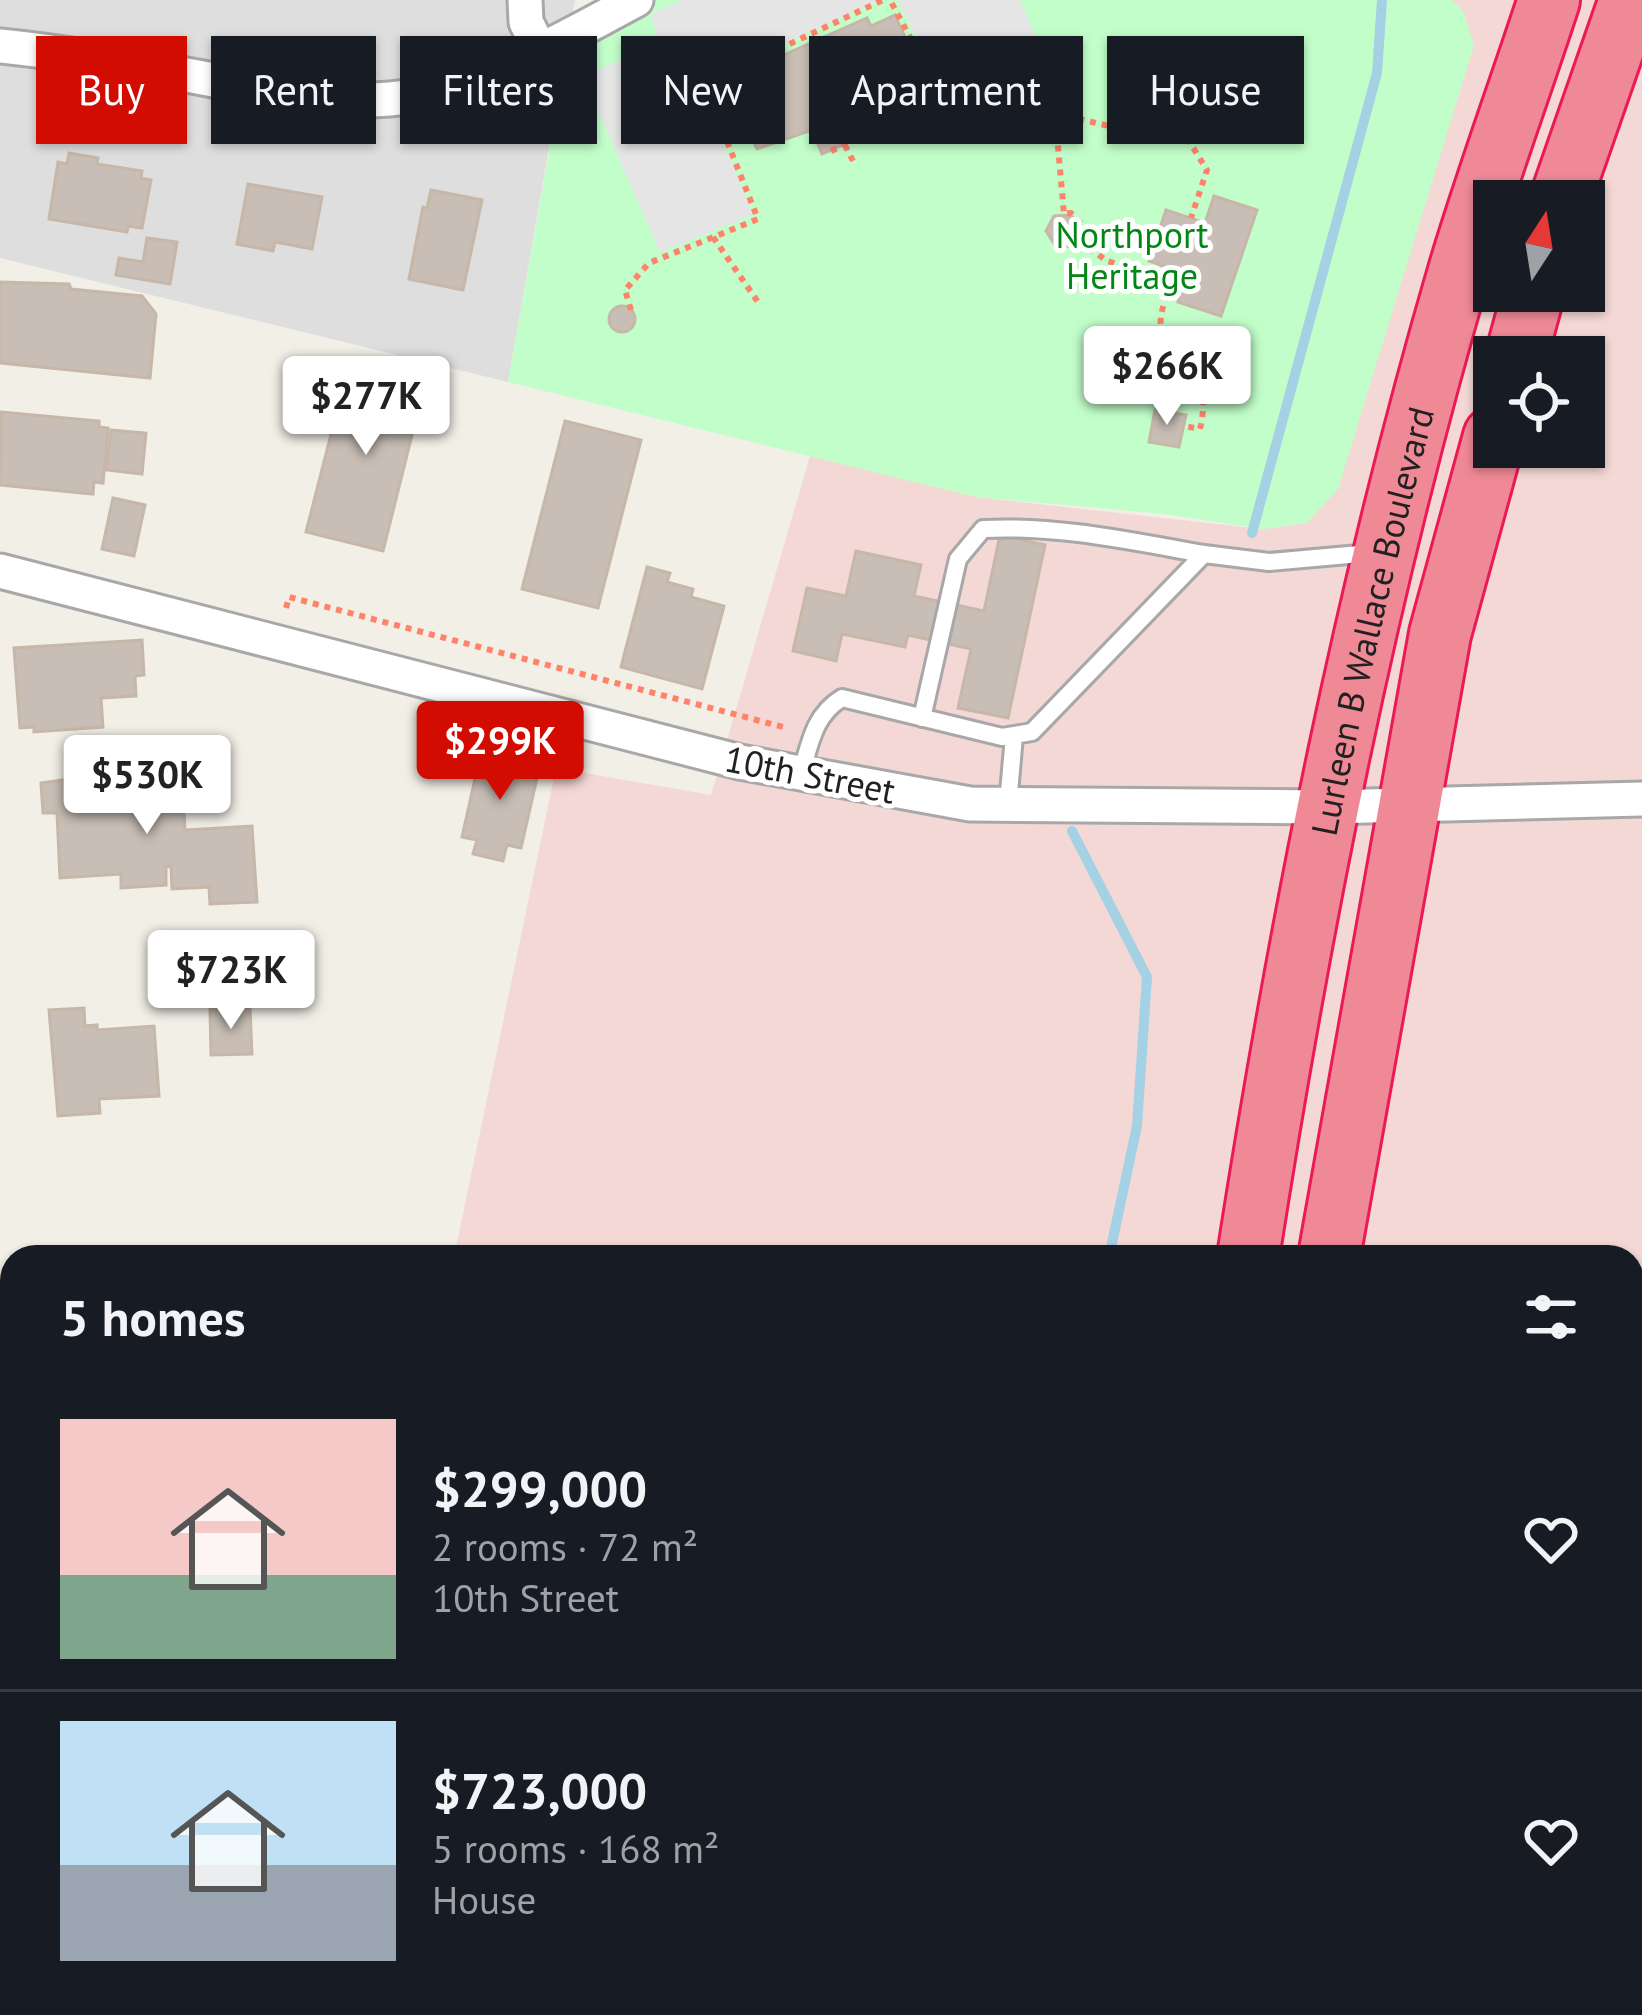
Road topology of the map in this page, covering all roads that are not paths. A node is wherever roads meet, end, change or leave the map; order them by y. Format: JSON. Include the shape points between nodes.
{"nodes":[{"id":1,"x":525,"y":0,"type":"edge"},
{"id":2,"x":636,"y":0,"type":"edge"},
{"id":3,"x":1550,"y":0,"type":"edge"},
{"id":4,"x":1630,"y":0,"type":"edge"},
{"id":5,"x":533,"y":36,"type":"edge"},
{"id":6,"x":567,"y":36,"type":"edge"},
{"id":7,"x":0,"y":46,"type":"edge"},
{"id":8,"x":400,"y":97,"type":"edge"},
{"id":9,"x":1642,"y":98,"type":"edge"},
{"id":10,"x":1571,"y":180,"type":"edge"},
{"id":11,"x":1580,"y":180,"type":"edge"},
{"id":12,"x":1486,"y":468,"type":"edge"},
{"id":13,"x":1384,"y":551,"type":"junction"},
{"id":14,"x":1204,"y":554,"type":"junction"},
{"id":15,"x":0,"y":572,"type":"edge"},
{"id":16,"x":922,"y":718,"type":"junction"},
{"id":17,"x":1014,"y":736,"type":"junction"},
{"id":18,"x":801,"y":773,"type":"junction"},
{"id":19,"x":1642,"y":799,"type":"edge"},
{"id":20,"x":1008,"y":804,"type":"junction"},
{"id":21,"x":1408,"y":806,"type":"junction"},
{"id":22,"x":1328,"y":807,"type":"junction"},
{"id":23,"x":1250,"y":1245,"type":"edge"},
{"id":24,"x":1331,"y":1245,"type":"edge"}],
"edges":[{"from":1,"to":5,"type":"street"},
{"from":2,"to":6,"type":"street"},
{"from":3,"to":13,"type":"highway","name":"Lurleen B Wallace Boulevard","via":[[1461,265]]},
{"from":4,"to":10,"type":"highway"},
{"from":7,"to":8,"type":"street","via":[[326,99]]},
{"from":9,"to":11,"type":"highway"},
{"from":12,"to":21,"type":"highway","name":"Lurleen B Wallace Boulevard","via":[[1440,634]]},
{"from":13,"to":14,"type":"lane","via":[[1269,562]]},
{"from":13,"to":22,"type":"highway","name":"Lurleen B Wallace Boulevard"},
{"from":14,"to":16,"type":"lane","via":[[1099,535],[982,529],[958,559]]},
{"from":14,"to":17,"type":"lane","via":[[1032,732]]},
{"from":15,"to":18,"type":"street","name":"10th Street"},
{"from":16,"to":17,"type":"lane"},
{"from":16,"to":18,"type":"lane","via":[[842,698],[825,708]]},
{"from":17,"to":20,"type":"lane"},
{"from":18,"to":20,"type":"street","name":"10th Street"},
{"from":19,"to":21,"type":"street","name":"10th Street"},
{"from":20,"to":22,"type":"street","name":"10th Street"},
{"from":21,"to":22,"type":"street","name":"10th Street"},
{"from":21,"to":24,"type":"highway","name":"Lurleen B Wallace Boulevard"},
{"from":22,"to":23,"type":"highway","name":"Lurleen B Wallace Boulevard"}]}
